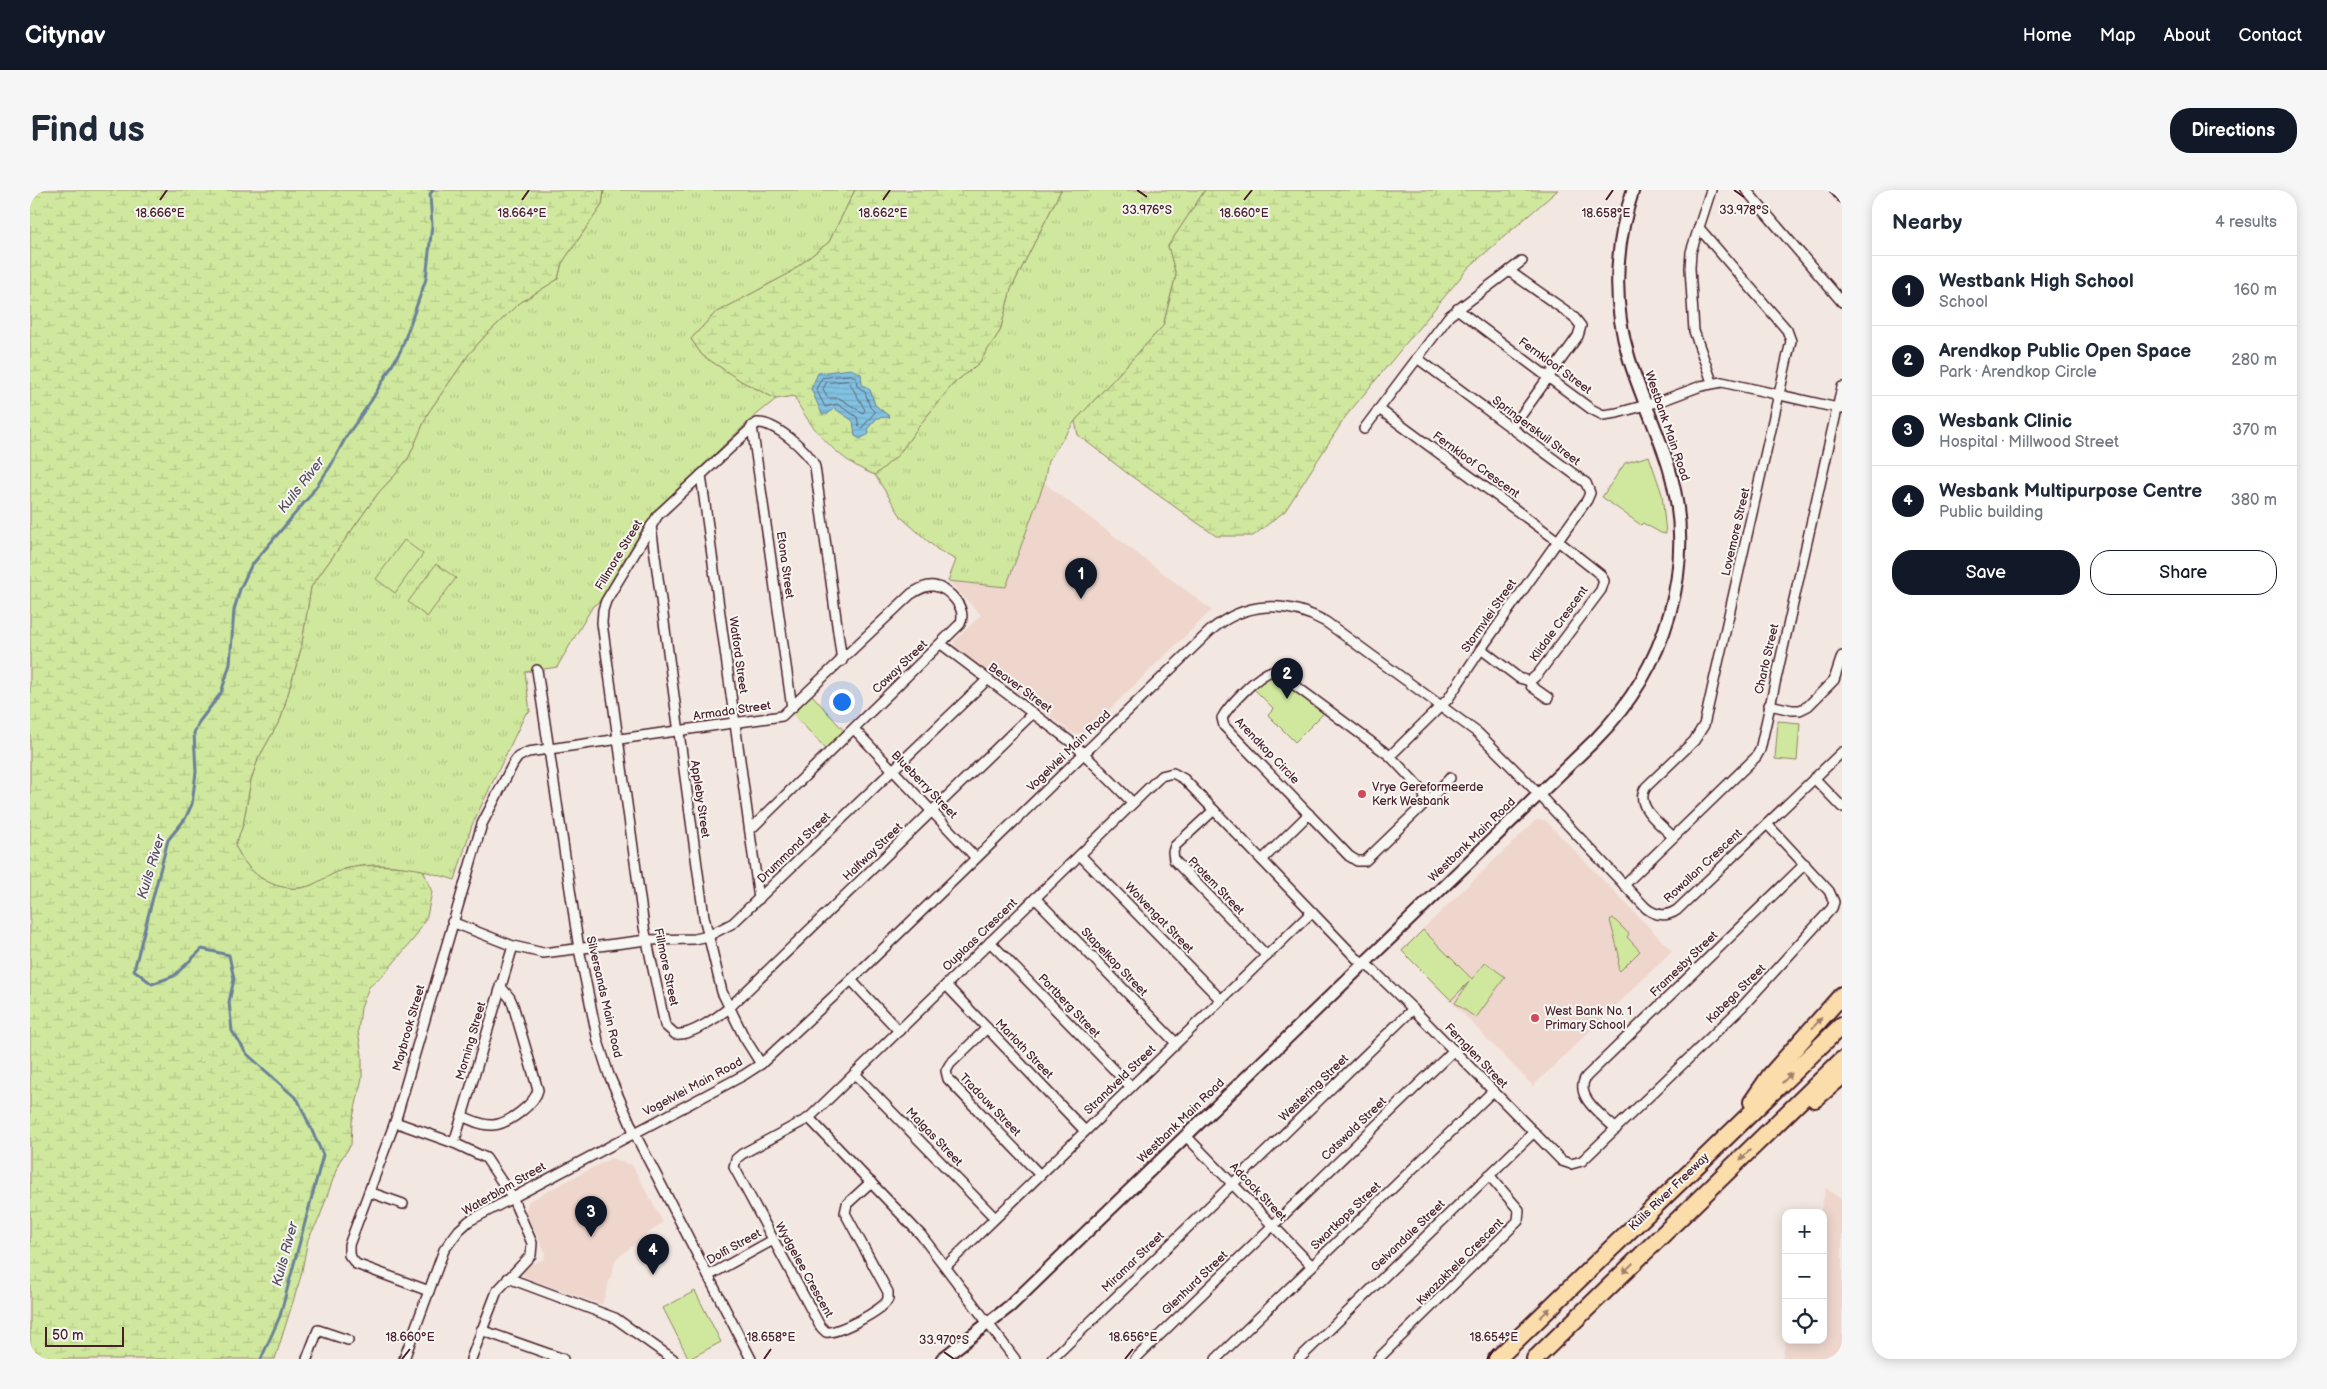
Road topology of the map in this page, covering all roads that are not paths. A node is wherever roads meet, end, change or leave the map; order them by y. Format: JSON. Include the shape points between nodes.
{"nodes":[{"id":1,"x":1633,"y":190,"type":"edge"},
{"id":2,"x":1711,"y":190,"type":"edge"},
{"id":3,"x":1746,"y":190,"type":"edge"},
{"id":4,"x":1835,"y":190,"type":"edge"},
{"id":5,"x":1842,"y":198,"type":"edge"},
{"id":6,"x":1700,"y":228,"type":"junction"},
{"id":7,"x":1522,"y":261,"type":"dead end"},
{"id":8,"x":1509,"y":270,"type":"junction"},
{"id":9,"x":1842,"y":302,"type":"edge"},
{"id":10,"x":1457,"y":309,"type":"junction"},
{"id":11,"x":1416,"y":358,"type":"junction"},
{"id":12,"x":1548,"y":378,"type":"junction"},
{"id":13,"x":1712,"y":382,"type":"junction"},
{"id":14,"x":1842,"y":387,"type":"edge"},
{"id":15,"x":1779,"y":395,"type":"junction"},
{"id":16,"x":1646,"y":404,"type":"junction"},
{"id":17,"x":1840,"y":409,"type":"edge"},
{"id":18,"x":1379,"y":410,"type":"junction"},
{"id":19,"x":752,"y":426,"type":"junction"},
{"id":20,"x":1512,"y":428,"type":"junction"},
{"id":21,"x":1364,"y":429,"type":"dead end"},
{"id":22,"x":700,"y":475,"type":"junction"},
{"id":23,"x":651,"y":526,"type":"junction"},
{"id":24,"x":1558,"y":541,"type":"junction"},
{"id":25,"x":954,"y":600,"type":"joint"},
{"id":26,"x":941,"y":644,"type":"junction"},
{"id":27,"x":1481,"y":649,"type":"junction"},
{"id":28,"x":1842,"y":656,"type":"edge"},
{"id":29,"x":842,"y":661,"type":"junction"},
{"id":30,"x":537,"y":670,"type":"dead end"},
{"id":31,"x":987,"y":680,"type":"junction"},
{"id":32,"x":1530,"y":681,"type":"junction"},
{"id":33,"x":1548,"y":698,"type":"dead end"},
{"id":34,"x":1769,"y":705,"type":"junction"},
{"id":35,"x":1441,"y":706,"type":"junction"},
{"id":36,"x":792,"y":708,"type":"junction"},
{"id":37,"x":1033,"y":713,"type":"junction"},
{"id":38,"x":735,"y":724,"type":"junction"},
{"id":39,"x":854,"y":729,"type":"junction"},
{"id":40,"x":679,"y":732,"type":"junction"},
{"id":41,"x":619,"y":740,"type":"junction"},
{"id":42,"x":549,"y":750,"type":"junction"},
{"id":43,"x":1842,"y":752,"type":"edge"},
{"id":44,"x":1084,"y":754,"type":"junction"},
{"id":45,"x":1390,"y":756,"type":"junction"},
{"id":46,"x":892,"y":770,"type":"junction"},
{"id":47,"x":1450,"y":778,"type":"dead end"},
{"id":48,"x":1814,"y":778,"type":"junction"},
{"id":49,"x":1538,"y":794,"type":"junction"},
{"id":50,"x":1425,"y":799,"type":"junction"},
{"id":51,"x":1133,"y":803,"type":"junction"},
{"id":52,"x":1842,"y":807,"type":"edge"},
{"id":53,"x":1214,"y":810,"type":"junction"},
{"id":54,"x":932,"y":812,"type":"junction"},
{"id":55,"x":1309,"y":814,"type":"junction"},
{"id":56,"x":1767,"y":824,"type":"junction"},
{"id":57,"x":750,"y":830,"type":"junction"},
{"id":58,"x":1673,"y":837,"type":"junction"},
{"id":59,"x":1080,"y":855,"type":"junction"},
{"id":60,"x":976,"y":858,"type":"junction"},
{"id":61,"x":1262,"y":860,"type":"junction"},
{"id":62,"x":1805,"y":864,"type":"junction"},
{"id":63,"x":1624,"y":885,"type":"junction"},
{"id":64,"x":1035,"y":898,"type":"junction"},
{"id":65,"x":759,"y":899,"type":"junction"},
{"id":66,"x":1312,"y":912,"type":"junction"},
{"id":67,"x":452,"y":922,"type":"junction"},
{"id":68,"x":708,"y":936,"type":"junction"},
{"id":69,"x":647,"y":940,"type":"junction"},
{"id":70,"x":990,"y":942,"type":"junction"},
{"id":71,"x":513,"y":946,"type":"junction"},
{"id":72,"x":579,"y":949,"type":"junction"},
{"id":73,"x":1267,"y":956,"type":"junction"},
{"id":74,"x":1364,"y":963,"type":"junction"},
{"id":75,"x":851,"y":980,"type":"junction"},
{"id":76,"x":946,"y":985,"type":"junction"},
{"id":77,"x":500,"y":986,"type":"junction"},
{"id":78,"x":1842,"y":995,"type":"edge"},
{"id":79,"x":1221,"y":1000,"type":"junction"},
{"id":80,"x":729,"y":1008,"type":"junction"},
{"id":81,"x":1413,"y":1009,"type":"junction"},
{"id":82,"x":1842,"y":1025,"type":"edge"},
{"id":83,"x":987,"y":1028,"type":"junction"},
{"id":84,"x":899,"y":1031,"type":"junction"},
{"id":85,"x":1176,"y":1044,"type":"junction"},
{"id":86,"x":1454,"y":1050,"type":"junction"},
{"id":87,"x":1842,"y":1060,"type":"edge"},
{"id":88,"x":761,"y":1064,"type":"junction"},
{"id":89,"x":855,"y":1074,"type":"junction"},
{"id":90,"x":1842,"y":1076,"type":"edge"},
{"id":91,"x":1131,"y":1087,"type":"junction"},
{"id":92,"x":1493,"y":1091,"type":"junction"},
{"id":93,"x":462,"y":1116,"type":"junction"},
{"id":94,"x":809,"y":1118,"type":"junction"},
{"id":95,"x":394,"y":1122,"type":"junction"},
{"id":96,"x":1616,"y":1129,"type":"junction"},
{"id":97,"x":1733,"y":1130,"type":"junction"},
{"id":98,"x":1085,"y":1131,"type":"junction"},
{"id":99,"x":1770,"y":1131,"type":"junction"},
{"id":100,"x":634,"y":1132,"type":"junction"},
{"id":101,"x":1534,"y":1132,"type":"junction"},
{"id":102,"x":1186,"y":1136,"type":"junction"},
{"id":103,"x":454,"y":1143,"type":"junction"},
{"id":104,"x":1571,"y":1164,"type":"joint"},
{"id":105,"x":1040,"y":1175,"type":"junction"},
{"id":106,"x":1489,"y":1175,"type":"junction"},
{"id":107,"x":871,"y":1182,"type":"junction"},
{"id":108,"x":1232,"y":1184,"type":"junction"},
{"id":109,"x":369,"y":1192,"type":"junction"},
{"id":110,"x":512,"y":1197,"type":"junction"},
{"id":111,"x":403,"y":1204,"type":"dead end"},
{"id":112,"x":995,"y":1218,"type":"junction"},
{"id":113,"x":1272,"y":1226,"type":"junction"},
{"id":114,"x":773,"y":1240,"type":"junction"},
{"id":115,"x":946,"y":1266,"type":"junction"},
{"id":116,"x":1312,"y":1266,"type":"junction"},
{"id":117,"x":708,"y":1276,"type":"junction"},
{"id":118,"x":508,"y":1278,"type":"junction"},
{"id":119,"x":429,"y":1291,"type":"junction"},
{"id":120,"x":989,"y":1324,"type":"junction"},
{"id":121,"x":481,"y":1330,"type":"junction"},
{"id":122,"x":348,"y":1340,"type":"dead end"},
{"id":123,"x":307,"y":1359,"type":"edge"},
{"id":124,"x":404,"y":1359,"type":"edge"},
{"id":125,"x":471,"y":1359,"type":"edge"},
{"id":126,"x":563,"y":1359,"type":"edge"},
{"id":127,"x":673,"y":1359,"type":"edge"},
{"id":128,"x":751,"y":1359,"type":"edge"},
{"id":129,"x":942,"y":1359,"type":"edge"},
{"id":130,"x":1015,"y":1359,"type":"edge"},
{"id":131,"x":1052,"y":1359,"type":"edge"},
{"id":132,"x":1135,"y":1359,"type":"edge"},
{"id":133,"x":1216,"y":1359,"type":"edge"},
{"id":134,"x":1299,"y":1359,"type":"edge"},
{"id":135,"x":1378,"y":1359,"type":"edge"},
{"id":136,"x":1497,"y":1359,"type":"edge"},
{"id":137,"x":1535,"y":1359,"type":"edge"}],
"edges":[{"from":1,"to":16,"type":"street","name":"Westbank Main Road","via":[[1619,253],[1618,305],[1629,359]]},
{"from":2,"to":6,"type":"street"},
{"from":3,"to":9,"type":"street"},
{"from":4,"to":5,"type":"street"},
{"from":6,"to":13,"type":"street","via":[[1690,260],[1692,321]]},
{"from":6,"to":15,"type":"street","name":"Lovemore Street","via":[[1790,334]]},
{"from":7,"to":8,"type":"street"},
{"from":8,"to":10,"type":"street"},
{"from":8,"to":12,"type":"street","via":[[1573,316],[1581,326],[1578,336]]},
{"from":10,"to":11,"type":"street"},
{"from":10,"to":12,"type":"street","name":"Fernkloof Street"},
{"from":11,"to":18,"type":"street"},
{"from":11,"to":20,"type":"street","name":"Springerskuil Street"},
{"from":12,"to":16,"type":"street","name":"Fernkloof Street","via":[[1603,415]]},
{"from":12,"to":20,"type":"street"},
{"from":13,"to":15,"type":"street"},
{"from":13,"to":16,"type":"street","via":[[1661,402]]},
{"from":14,"to":17,"type":"street","name":"Charlo Street"},
{"from":15,"to":17,"type":"street"},
{"from":15,"to":58,"type":"street","name":"Lovemore Street","via":[[1704,725],[1694,741],[1646,787],[1642,795],[1644,806]]},
{"from":16,"to":49,"type":"street","name":"Westbank Main Road","via":[[1670,468],[1679,517],[1678,574],[1671,613],[1659,648],[1632,697],[1602,733]]},
{"from":17,"to":34,"type":"street","name":"Charlo Street"},
{"from":18,"to":21,"type":"street"},
{"from":18,"to":24,"type":"street","name":"Fernkloof Crescent"},
{"from":19,"to":22,"type":"street","name":"Fillmore Street"},
{"from":19,"to":29,"type":"street","via":[[767,423],[806,452],[813,462]]},
{"from":19,"to":36,"type":"street","name":"Etona Street"},
{"from":20,"to":24,"type":"street","name":"Springerskuil Street","via":[[1588,487],[1588,500]]},
{"from":22,"to":23,"type":"street","name":"Fillmore Street","via":[[658,515]]},
{"from":22,"to":38,"type":"street","name":"Watford Street"},
{"from":23,"to":40,"type":"street","name":"Appleby Street"},
{"from":23,"to":41,"type":"street","name":"Fillmore Street","via":[[602,610]]},
{"from":24,"to":27,"type":"street","name":"Stormvlei Street"},
{"from":24,"to":32,"type":"street","name":"Klidale Crescent","via":[[1598,571],[1604,581]]},
{"from":25,"to":26,"type":"street","name":"Coway Street","via":[[963,619]]},
{"from":25,"to":29,"type":"street","name":"Armada Street","via":[[948,592],[936,586],[921,588]]},
{"from":26,"to":31,"type":"street","name":"Beaver Street"},
{"from":26,"to":39,"type":"street","name":"Coway Street"},
{"from":27,"to":32,"type":"street","name":"Klidale Crescent","via":[[1519,678]]},
{"from":27,"to":35,"type":"street","name":"Stormvlei Street"},
{"from":28,"to":34,"type":"street","via":[[1834,680],[1808,706],[1800,710]]},
{"from":29,"to":36,"type":"street","name":"Armada Street"},
{"from":30,"to":42,"type":"street","name":"Silversands Main Road"},
{"from":31,"to":37,"type":"street","name":"Beaver Street"},
{"from":31,"to":46,"type":"street","name":"Drummond Street"},
{"from":32,"to":33,"type":"street","name":"Klidale Crescent"},
{"from":34,"to":58,"type":"street","name":"Charlo Street","via":[[1761,748],[1756,757]]},
{"from":35,"to":44,"type":"street","name":"Vogelvlei Main Road","via":[[1317,617],[1288,607],[1257,607],[1218,624]]},
{"from":35,"to":45,"type":"street","name":"Stormvlei Street"},
{"from":35,"to":49,"type":"street","name":"Vogelvlei Main Road","via":[[1484,739]]},
{"from":36,"to":38,"type":"street","name":"Armada Street","via":[[776,718]]},
{"from":37,"to":44,"type":"street","name":"Beaver Street"},
{"from":37,"to":54,"type":"street","name":"Halfway Street"},
{"from":38,"to":40,"type":"street","name":"Armada Street"},
{"from":38,"to":57,"type":"street","name":"Watford Street"},
{"from":39,"to":46,"type":"street","name":"Blueberry Street"},
{"from":39,"to":57,"type":"street","name":"Coway Street"},
{"from":40,"to":41,"type":"street","name":"Armada Street"},
{"from":40,"to":68,"type":"street","name":"Appleby Street"},
{"from":41,"to":42,"type":"street","name":"Armada Street"},
{"from":41,"to":69,"type":"street","name":"Fillmore Street"},
{"from":42,"to":67,"type":"street","name":"Maybrook Street","via":[[523,754],[509,769],[482,824]]},
{"from":42,"to":72,"type":"street","name":"Silversands Main Road"},
{"from":43,"to":48,"type":"street","name":"Rowallan Crescent"},
{"from":44,"to":51,"type":"street","name":"Beaver Street"},
{"from":44,"to":60,"type":"street","name":"Vogelvlei Main Road"},
{"from":45,"to":50,"type":"street","name":"Arendkop Circle","via":[[1423,792]]},
{"from":45,"to":55,"type":"street","name":"Arendkop Circle","via":[[1281,675],[1272,671],[1263,675],[1227,710],[1223,722]]},
{"from":46,"to":54,"type":"street","name":"Blueberry Street"},
{"from":46,"to":65,"type":"street","name":"Drummond Street"},
{"from":47,"to":50,"type":"street","name":"Arendkop Circle","via":[[1432,797]]},
{"from":48,"to":52,"type":"street"},
{"from":48,"to":56,"type":"street","name":"Rowallan Crescent"},
{"from":49,"to":63,"type":"street","name":"Rowallan Crescent"},
{"from":49,"to":74,"type":"street","name":"Westbank Main Road"},
{"from":50,"to":55,"type":"street","name":"Arendkop Circle","via":[[1422,806],[1370,858],[1361,862],[1349,856]]},
{"from":51,"to":53,"type":"street","name":"Ouplaas Crescent","via":[[1161,776],[1173,773],[1184,779]]},
{"from":51,"to":59,"type":"street","name":"Ouplaas Crescent"},
{"from":53,"to":61,"type":"street","name":"Ouplaas Crescent"},
{"from":53,"to":73,"type":"street","name":"Protem Street","via":[[1175,846],[1174,860]]},
{"from":54,"to":60,"type":"street","name":"Blueberry Street"},
{"from":54,"to":80,"type":"street","name":"Halfway Street"},
{"from":55,"to":61,"type":"street"},
{"from":56,"to":62,"type":"street","name":"Kabega Street"},
{"from":56,"to":63,"type":"street","name":"Rowallan Crescent","via":[[1673,913],[1663,915],[1650,911]]},
{"from":57,"to":65,"type":"street","name":"Watford Street"},
{"from":58,"to":63,"type":"street","name":"Charlo Street"},
{"from":59,"to":64,"type":"street","name":"Ouplaas Crescent"},
{"from":59,"to":79,"type":"street","name":"Wolvengat Street"},
{"from":60,"to":75,"type":"street","name":"Vogelvlei Main Road"},
{"from":61,"to":66,"type":"street","name":"Ouplaas Crescent"},
{"from":62,"to":96,"type":"street","name":"Kabega Street","via":[[1833,897],[1829,913],[1742,1008]]},
{"from":62,"to":96,"type":"street","name":"Framesby Street","via":[[1586,1077],[1582,1084],[1583,1094]]},
{"from":64,"to":70,"type":"street","name":"Ouplaas Crescent"},
{"from":64,"to":85,"type":"street","name":"Stapelkop Street"},
{"from":65,"to":68,"type":"street","name":"Drummond Street","via":[[734,923]]},
{"from":66,"to":73,"type":"street","name":"Strandveld Street"},
{"from":66,"to":74,"type":"street","name":"Ouplaas Crescent"},
{"from":67,"to":71,"type":"street","name":"Drummond Street"},
{"from":67,"to":95,"type":"street","name":"Maybrook Street"},
{"from":68,"to":69,"type":"street","name":"Drummond Street"},
{"from":68,"to":80,"type":"street","name":"Appleby Street"},
{"from":69,"to":72,"type":"street","name":"Drummond Street"},
{"from":69,"to":80,"type":"street","name":"Fillmore Street","via":[[665,1025],[671,1032],[684,1035]]},
{"from":70,"to":76,"type":"street","name":"Ouplaas Crescent"},
{"from":70,"to":91,"type":"street","name":"Portberg Street"},
{"from":71,"to":72,"type":"street","name":"Drummond Street","via":[[543,953]]},
{"from":71,"to":77,"type":"street","name":"Morning Street"},
{"from":72,"to":100,"type":"street","name":"Silversands Main Road","via":[[598,1042]]},
{"from":73,"to":79,"type":"street","name":"Strandveld Street"},
{"from":74,"to":81,"type":"street","name":"Fernglen Street"},
{"from":74,"to":102,"type":"street","name":"Westbank Main Road"},
{"from":75,"to":84,"type":"street"},
{"from":75,"to":88,"type":"street","name":"Vogelvlei Main Road"},
{"from":76,"to":83,"type":"street","name":"Marloth Street"},
{"from":76,"to":84,"type":"street","name":"Ouplaas Crescent"},
{"from":77,"to":93,"type":"street","name":"Morning Street"},
{"from":77,"to":93,"type":"street","via":[[513,1005],[537,1095],[531,1104],[497,1125],[486,1125]]},
{"from":97,"to":78,"type":"highway","one_way":true,"via":[[1770,1076]]},
{"from":79,"to":85,"type":"street","name":"Strandveld Street"},
{"from":80,"to":88,"type":"street","name":"Appleby Street"},
{"from":81,"to":86,"type":"street","name":"Fernglen Street"},
{"from":81,"to":108,"type":"street","name":"Westering Street"},
{"from":97,"to":82,"type":"highway","name":"Kuils River Freeway","one_way":true},
{"from":83,"to":98,"type":"street","name":"Marloth Street"},
{"from":83,"to":105,"type":"street","name":"Tradouw Street","via":[[950,1064],[946,1071],[948,1079]]},
{"from":84,"to":89,"type":"street","name":"Ouplaas Crescent"},
{"from":85,"to":91,"type":"street","name":"Strandveld Street"},
{"from":86,"to":92,"type":"street","name":"Fernglen Street"},
{"from":86,"to":113,"type":"street","name":"Cotswold Street"},
{"from":87,"to":99,"type":"highway"},
{"from":88,"to":100,"type":"street","name":"Vogelvlei Main Road"},
{"from":89,"to":94,"type":"street","name":"Ouplaas Crescent"},
{"from":89,"to":112,"type":"street","name":"Malgas Street"},
{"from":90,"to":99,"type":"highway","via":[[1824,1094]]},
{"from":91,"to":98,"type":"street","name":"Strandveld Street"},
{"from":92,"to":101,"type":"street","name":"Fernglen Street"},
{"from":92,"to":116,"type":"street","name":"Swartkops Street"},
{"from":93,"to":103,"type":"street","name":"Morning Street"},
{"from":94,"to":107,"type":"street"},
{"from":94,"to":114,"type":"street","name":"Wydgelee Crescent","via":[[742,1154],[734,1163],[735,1171]]},
{"from":95,"to":103,"type":"street"},
{"from":95,"to":109,"type":"street","name":"Maybrook Street"},
{"from":96,"to":104,"type":"street","name":"Kabega Street","via":[[1582,1160]]},
{"from":136,"to":97,"type":"highway","name":"Kuils River Freeway","one_way":true},
{"from":98,"to":105,"type":"street","name":"Strandveld Street"},
{"from":99,"to":137,"type":"highway","one_way":true},
{"from":100,"to":110,"type":"street","name":"Waterblom Street"},
{"from":100,"to":117,"type":"street","name":"Silversands Main Road"},
{"from":101,"to":104,"type":"street","name":"Fernglen Street","via":[[1562,1161]]},
{"from":101,"to":106,"type":"street","name":"Gelvandale Street"},
{"from":102,"to":108,"type":"street","name":"Adcock Street"},
{"from":102,"to":120,"type":"street","name":"Westbank Main Road"},
{"from":103,"to":110,"type":"street","via":[[486,1158]]},
{"from":105,"to":112,"type":"street","name":"Strandveld Street"},
{"from":106,"to":134,"type":"street","name":"Gelvandale Street"},
{"from":106,"to":135,"type":"street","name":"Kwazakhele Crescent","via":[[1519,1210],[1518,1221]]},
{"from":107,"to":114,"type":"street","name":"Wydgelee Crescent","via":[[848,1204],[845,1213],[888,1292],[884,1306],[829,1333],[824,1330]]},
{"from":107,"to":115,"type":"street","via":[[922,1235]]},
{"from":108,"to":113,"type":"street","name":"Adcock Street"},
{"from":108,"to":131,"type":"street","name":"Miramar Street"},
{"from":109,"to":111,"type":"street"},
{"from":109,"to":119,"type":"street","name":"Maybrook Street","via":[[349,1245],[352,1260]]},
{"from":110,"to":118,"type":"street","via":[[533,1247],[530,1255]]},
{"from":110,"to":119,"type":"street","name":"Waterblom Street","via":[[459,1230],[444,1250]]},
{"from":112,"to":115,"type":"street","name":"Strandveld Street"},
{"from":113,"to":116,"type":"street","name":"Adcock Street"},
{"from":113,"to":132,"type":"street","name":"Glenhurd Street"},
{"from":114,"to":117,"type":"street","name":"Dolfi Street"},
{"from":115,"to":120,"type":"street"},
{"from":116,"to":133,"type":"street","name":"Swartkops Street"},
{"from":117,"to":128,"type":"street","name":"Silversands Main Road"},
{"from":118,"to":121,"type":"street","via":[[497,1291]]},
{"from":118,"to":127,"type":"street","via":[[615,1318]]},
{"from":119,"to":124,"type":"street","name":"Waterblom Street"},
{"from":120,"to":129,"type":"street","name":"Westbank Main Road"},
{"from":120,"to":130,"type":"street"},
{"from":121,"to":125,"type":"street"},
{"from":121,"to":126,"type":"street"},
{"from":122,"to":123,"type":"street","via":[[318,1330]]}]}
